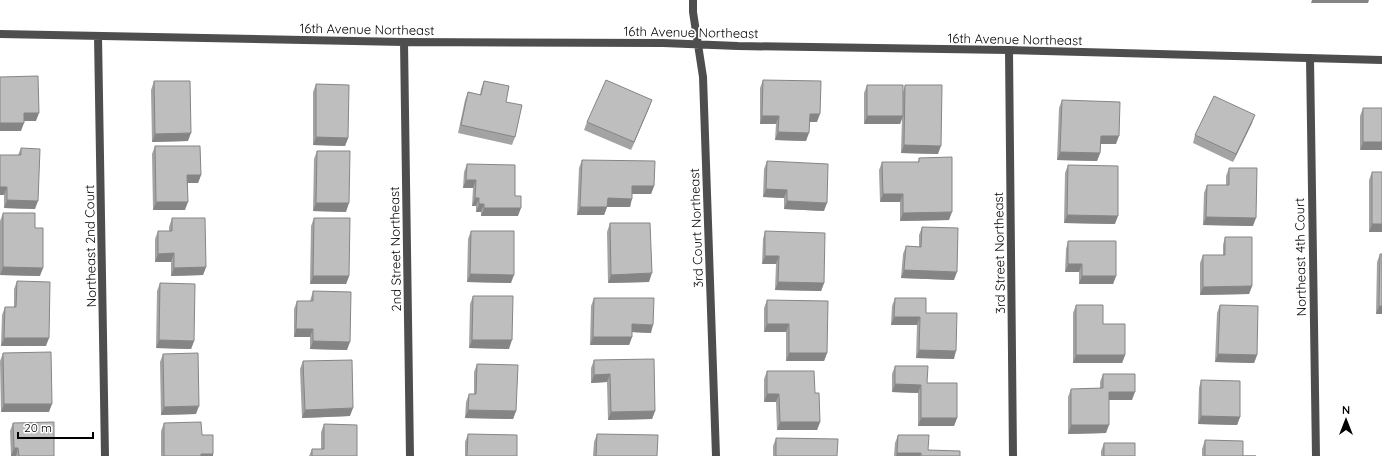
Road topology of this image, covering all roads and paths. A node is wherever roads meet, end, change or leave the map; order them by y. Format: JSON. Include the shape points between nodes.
{"nodes":[{"id":1,"x":693,"y":0,"type":"edge"},
{"id":2,"x":0,"y":34,"type":"edge"},
{"id":3,"x":98,"y":36,"type":"junction"},
{"id":4,"x":404,"y":42,"type":"junction"},
{"id":5,"x":698,"y":44,"type":"junction"},
{"id":6,"x":1009,"y":50,"type":"junction"},
{"id":7,"x":1310,"y":58,"type":"junction"},
{"id":8,"x":1382,"y":60,"type":"edge"},
{"id":9,"x":105,"y":456,"type":"edge"},
{"id":10,"x":410,"y":456,"type":"edge"},
{"id":11,"x":716,"y":456,"type":"edge"},
{"id":12,"x":1013,"y":456,"type":"edge"},
{"id":13,"x":1316,"y":456,"type":"edge"}],
"edges":[{"from":1,"to":5,"type":"street","name":"3rd Court Northeast"},
{"from":2,"to":3,"type":"street","name":"16th Avenue Northeast"},
{"from":3,"to":4,"type":"street","name":"16th Avenue Northeast"},
{"from":3,"to":9,"type":"street","name":"Northeast 2nd Court"},
{"from":4,"to":5,"type":"street","name":"16th Avenue Northeast"},
{"from":4,"to":10,"type":"street","name":"2nd Street Northeast"},
{"from":5,"to":6,"type":"street","name":"16th Avenue Northeast"},
{"from":5,"to":11,"type":"street","name":"3rd Court Northeast","via":[[703,77]]},
{"from":6,"to":7,"type":"street","name":"16th Avenue Northeast"},
{"from":6,"to":12,"type":"street","name":"3rd Street Northeast"},
{"from":7,"to":8,"type":"street","name":"16th Avenue Northeast"},
{"from":7,"to":13,"type":"street","name":"Northeast 4th Court"}]}
